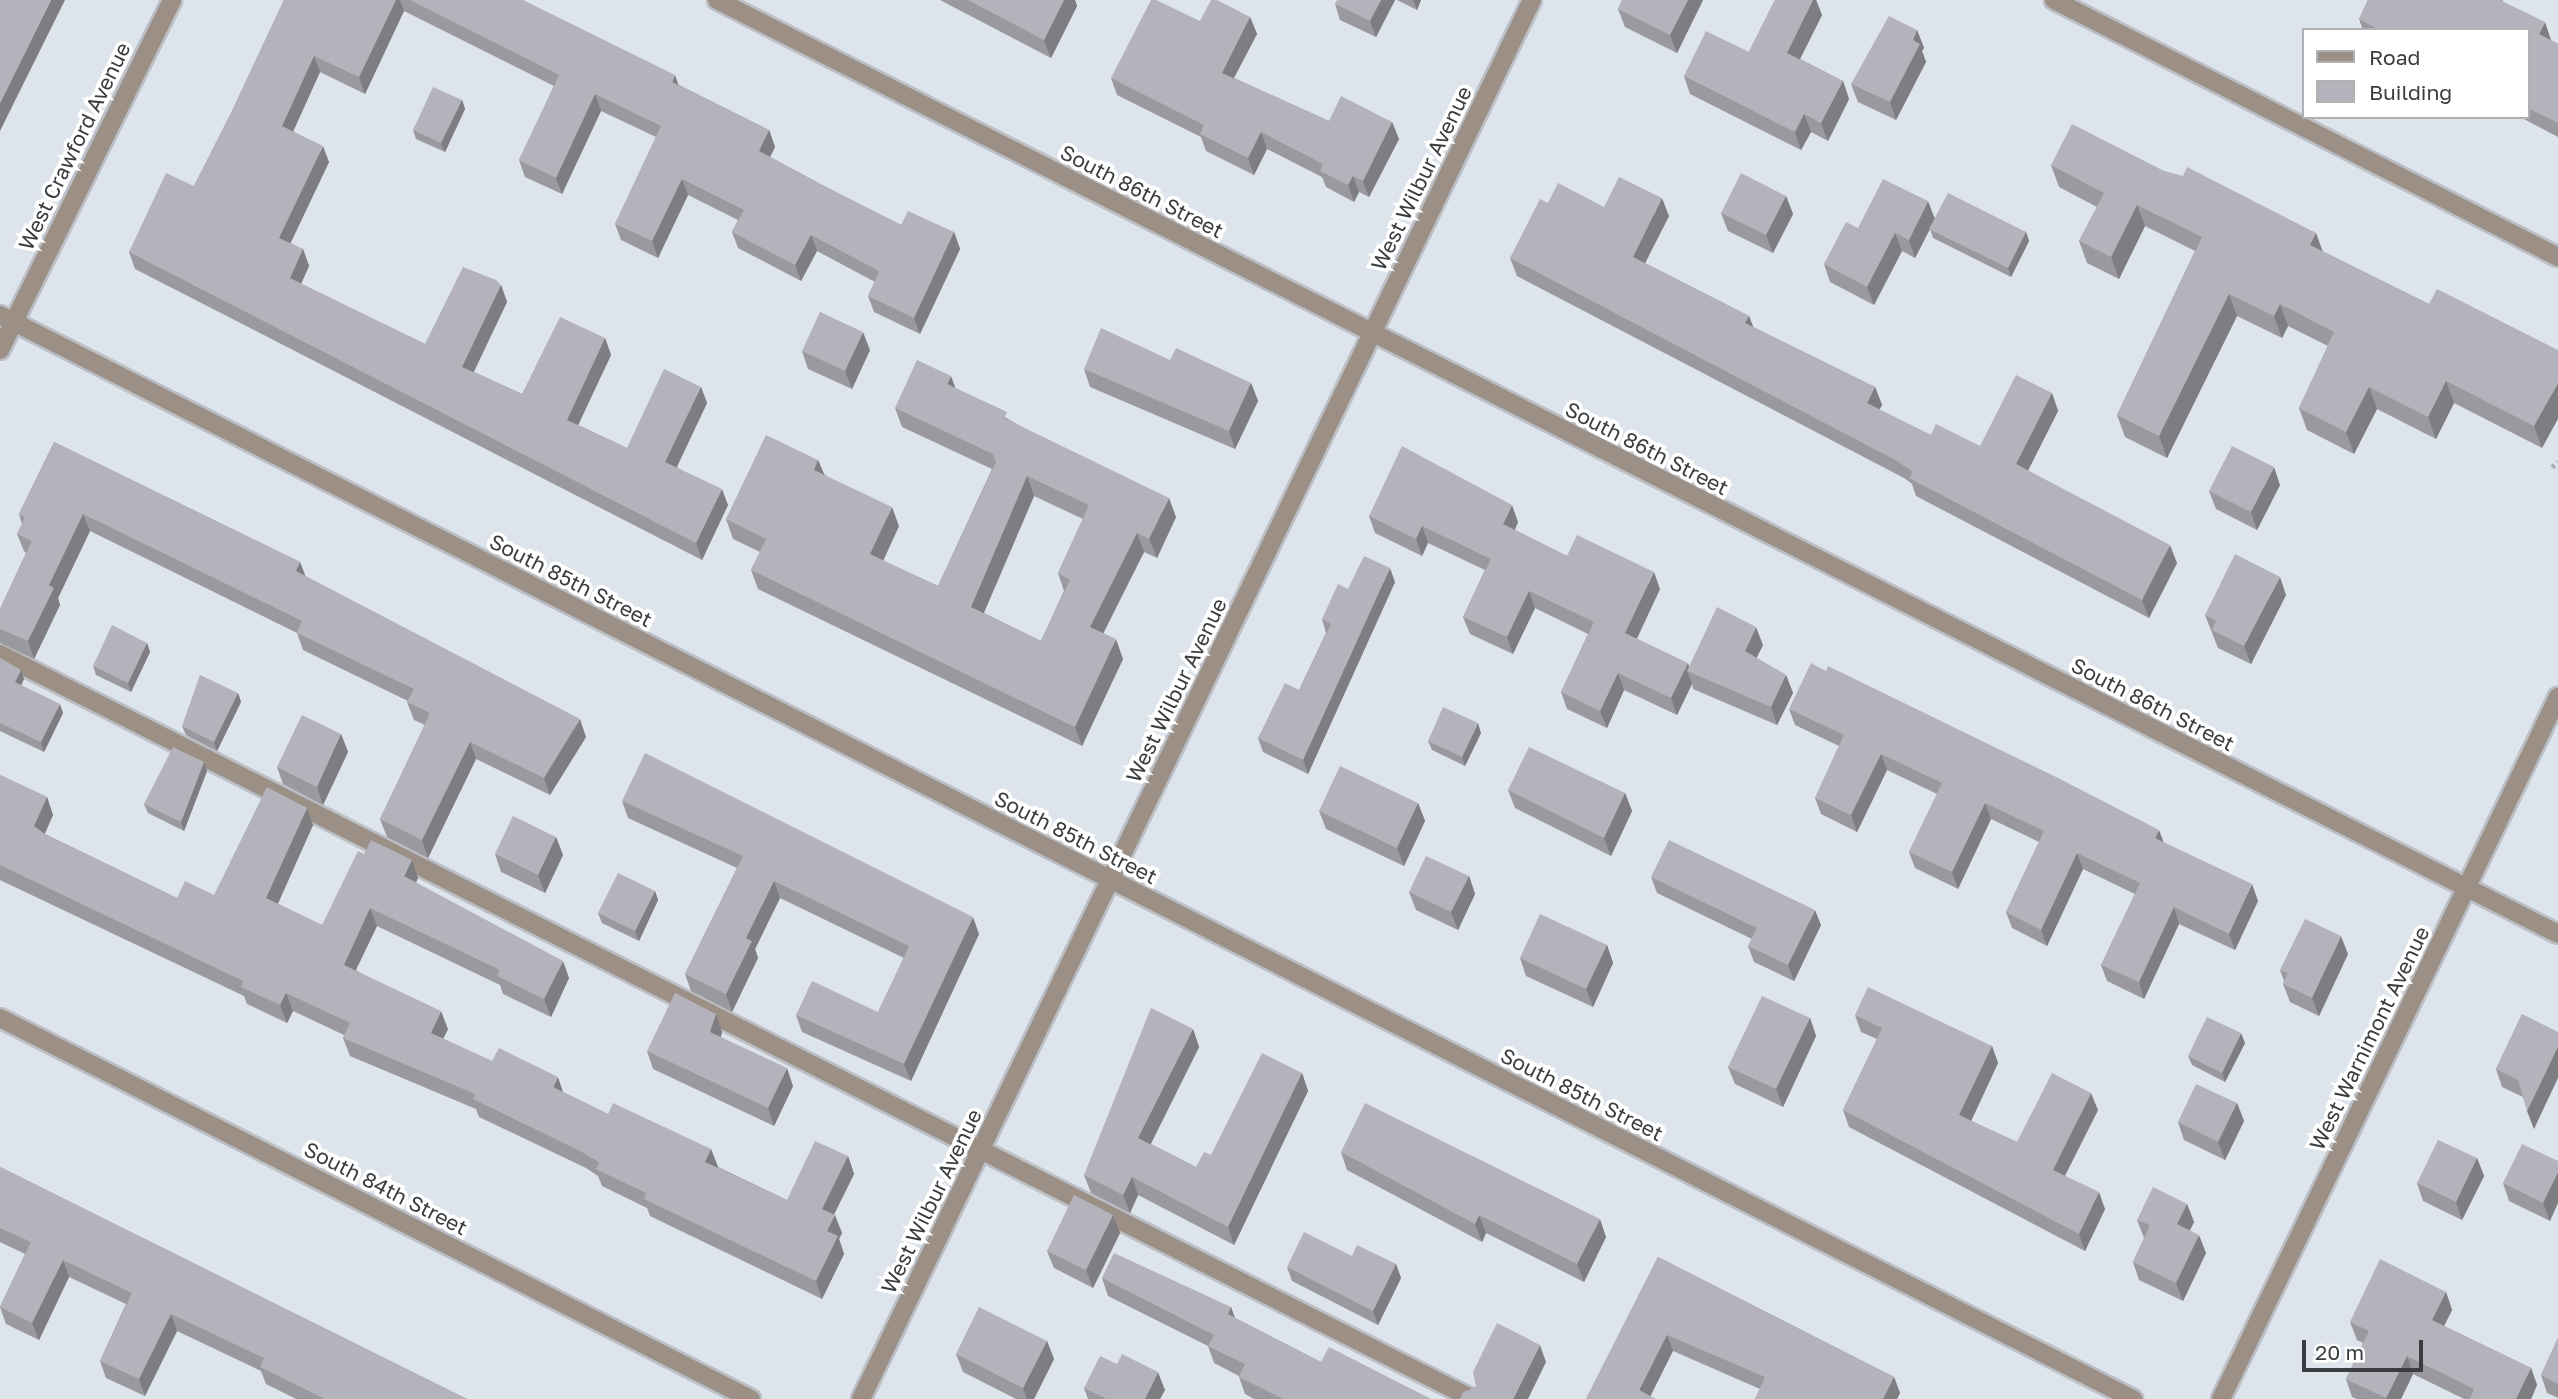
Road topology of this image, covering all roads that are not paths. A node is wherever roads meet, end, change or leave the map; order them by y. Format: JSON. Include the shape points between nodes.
{"nodes":[{"id":1,"x":172,"y":0,"type":"edge"},
{"id":2,"x":717,"y":0,"type":"edge"},
{"id":3,"x":1532,"y":0,"type":"edge"},
{"id":4,"x":2054,"y":0,"type":"edge"},
{"id":5,"x":2558,"y":257,"type":"edge"},
{"id":6,"x":7,"y":318,"type":"edge"},
{"id":7,"x":1372,"y":335,"type":"junction"},
{"id":8,"x":0,"y":351,"type":"edge"},
{"id":9,"x":0,"y":653,"type":"edge"},
{"id":10,"x":2558,"y":697,"type":"edge"},
{"id":11,"x":1109,"y":880,"type":"junction"},
{"id":12,"x":2467,"y":888,"type":"junction"},
{"id":13,"x":2558,"y":934,"type":"edge"},
{"id":14,"x":0,"y":1018,"type":"edge"},
{"id":15,"x":980,"y":1150,"type":"junction"},
{"id":16,"x":751,"y":1399,"type":"edge"},
{"id":17,"x":861,"y":1399,"type":"edge"},
{"id":18,"x":1473,"y":1399,"type":"edge"},
{"id":19,"x":2133,"y":1399,"type":"edge"},
{"id":20,"x":2221,"y":1399,"type":"edge"}],
"edges":[{"from":1,"to":6,"type":"street","name":"West Crawford Avenue"},
{"from":2,"to":7,"type":"street","name":"South 86th Street"},
{"from":3,"to":7,"type":"street","name":"West Wilbur Avenue"},
{"from":4,"to":5,"type":"street"},
{"from":6,"to":8,"type":"street","name":"West Crawford Avenue"},
{"from":6,"to":11,"type":"street","name":"South 85th Street"},
{"from":7,"to":11,"type":"street","name":"West Wilbur Avenue"},
{"from":7,"to":12,"type":"street","name":"South 86th Street"},
{"from":9,"to":15,"type":"street"},
{"from":10,"to":12,"type":"street","name":"West Warnimont Avenue"},
{"from":11,"to":15,"type":"street","name":"West Wilbur Avenue"},
{"from":11,"to":19,"type":"street","name":"South 85th Street"},
{"from":12,"to":13,"type":"street","name":"South 86th Street"},
{"from":12,"to":20,"type":"street","name":"West Warnimont Avenue"},
{"from":14,"to":16,"type":"street","name":"South 84th Street"},
{"from":15,"to":17,"type":"street","name":"West Wilbur Avenue"},
{"from":15,"to":18,"type":"street"}]}
